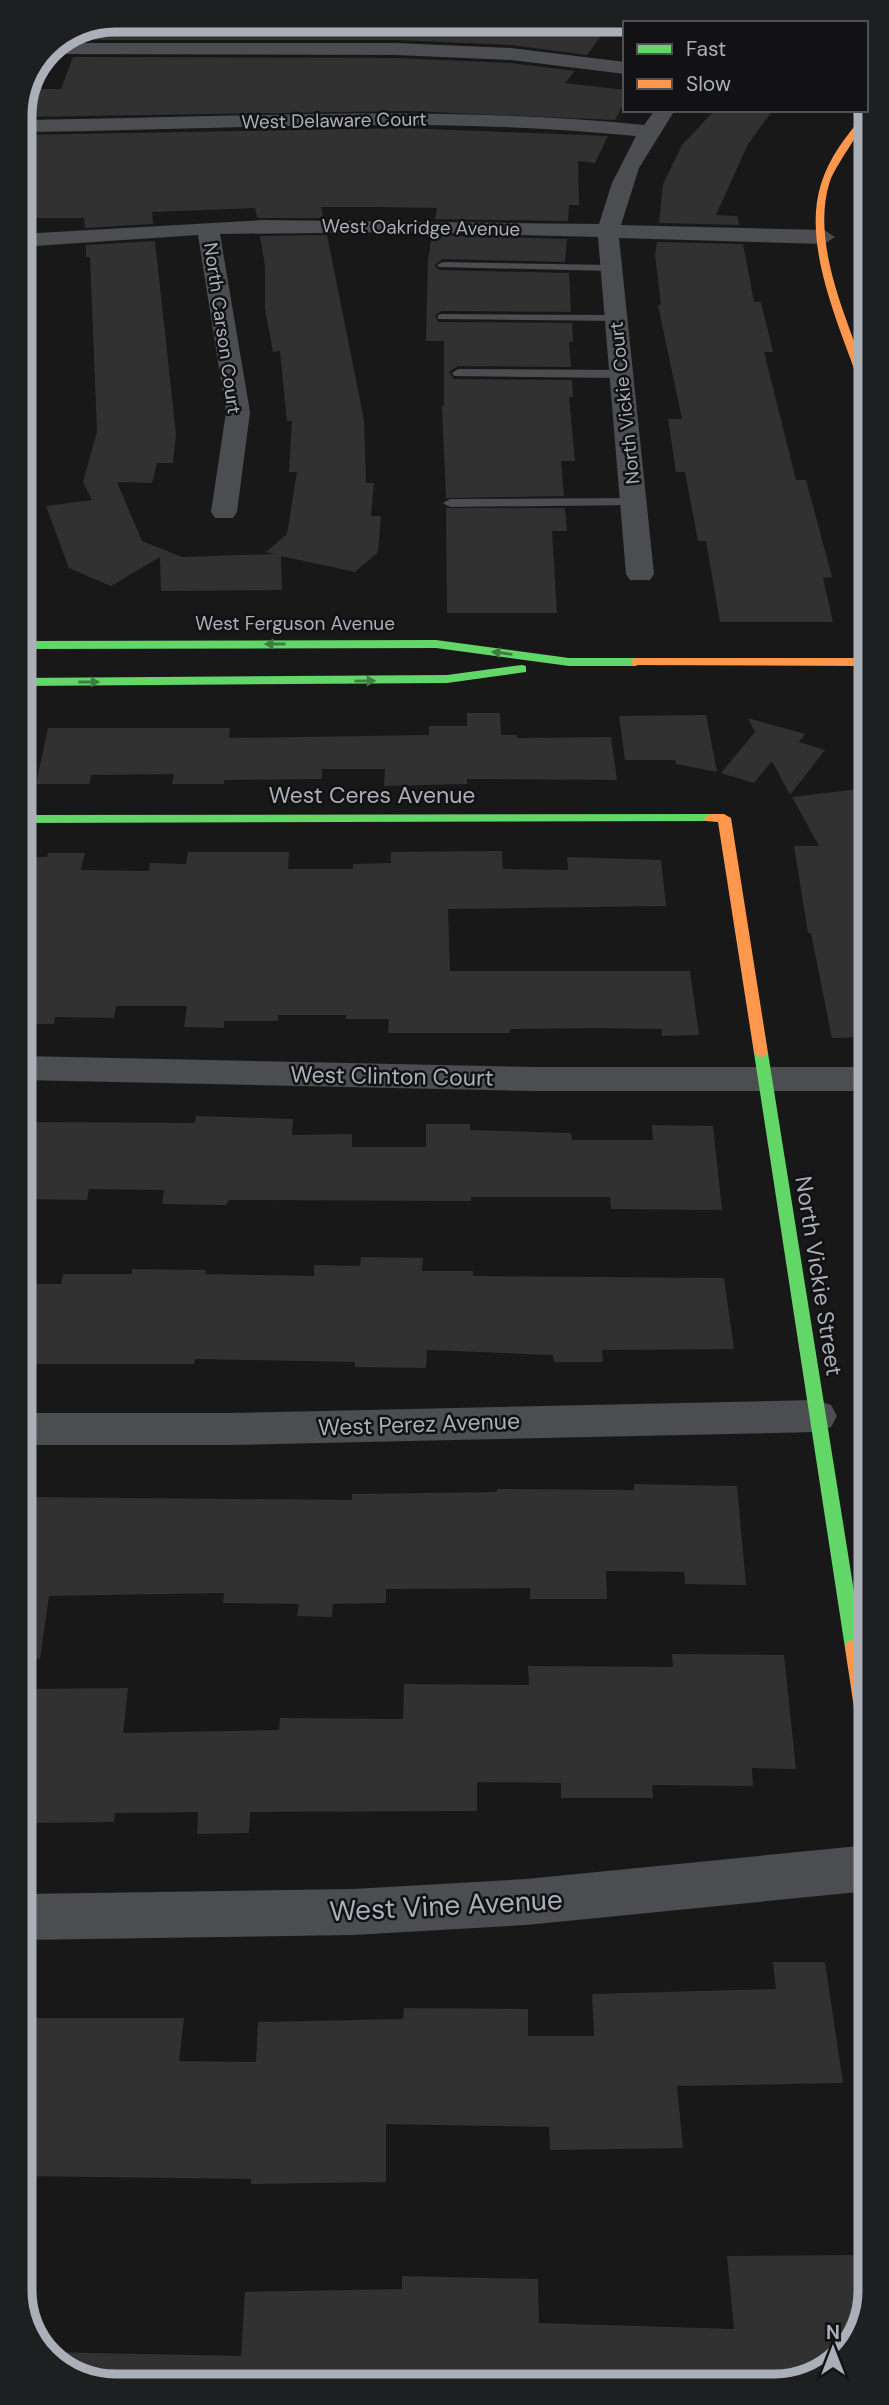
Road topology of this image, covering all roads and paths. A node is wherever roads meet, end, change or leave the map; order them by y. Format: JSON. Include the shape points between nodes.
{"nodes":[{"id":1,"x":64,"y":49,"type":"edge"},
{"id":2,"x":623,"y":68,"type":"edge"},
{"id":3,"x":664,"y":112,"type":"edge"},
{"id":4,"x":32,"y":126,"type":"edge"},
{"id":5,"x":858,"y":130,"type":"edge"},
{"id":6,"x":648,"y":131,"type":"junction"},
{"id":7,"x":208,"y":228,"type":"junction"},
{"id":8,"x":608,"y":232,"type":"junction"},
{"id":9,"x":824,"y":237,"type":"junction"},
{"id":10,"x":32,"y":240,"type":"edge"},
{"id":11,"x":443,"y":265,"type":"dead end"},
{"id":12,"x":611,"y":268,"type":"junction"},
{"id":13,"x":442,"y":317,"type":"dead end"},
{"id":14,"x":616,"y":318,"type":"junction"},
{"id":15,"x":858,"y":359,"type":"edge"},
{"id":16,"x":458,"y":373,"type":"dead end"},
{"id":17,"x":621,"y":374,"type":"junction"},
{"id":18,"x":634,"y":502,"type":"junction"},
{"id":19,"x":450,"y":503,"type":"dead end"},
{"id":20,"x":223,"y":512,"type":"dead end"},
{"id":21,"x":640,"y":575,"type":"dead end"},
{"id":22,"x":32,"y":645,"type":"edge"},
{"id":23,"x":569,"y":662,"type":"junction"},
{"id":24,"x":858,"y":663,"type":"edge"},
{"id":25,"x":32,"y":682,"type":"edge"},
{"id":26,"x":724,"y":818,"type":"joint"},
{"id":27,"x":32,"y":819,"type":"edge"},
{"id":28,"x":32,"y":1068,"type":"edge"},
{"id":29,"x":763,"y":1079,"type":"junction"},
{"id":30,"x":858,"y":1079,"type":"edge"},
{"id":31,"x":816,"y":1416,"type":"junction"},
{"id":32,"x":32,"y":1429,"type":"edge"},
{"id":33,"x":858,"y":1674,"type":"edge"},
{"id":34,"x":858,"y":1869,"type":"edge"},
{"id":35,"x":32,"y":1917,"type":"edge"}],
"edges":[{"from":1,"to":2,"type":"street","via":[[396,49],[511,54]]},
{"from":3,"to":6,"type":"street"},
{"from":4,"to":6,"type":"street","name":"West Delaware Court","via":[[484,117],[573,121]]},
{"from":5,"to":9,"type":"street","via":[[823,191]]},
{"from":6,"to":8,"type":"street","via":[[617,192]]},
{"from":7,"to":8,"type":"street","name":"West Oakridge Avenue","via":[[358,225]]},
{"from":7,"to":10,"type":"street","name":"West Oakridge Avenue"},
{"from":7,"to":20,"type":"street","name":"North Carson Court","via":[[238,412]]},
{"from":8,"to":9,"type":"street","name":"West Oakridge Avenue"},
{"from":8,"to":12,"type":"street","name":"North Vickie Court"},
{"from":9,"to":15,"type":"street","via":[[824,252]]},
{"from":11,"to":12,"type":"lane"},
{"from":12,"to":14,"type":"street","name":"North Vickie Court"},
{"from":13,"to":14,"type":"lane"},
{"from":14,"to":17,"type":"street","name":"North Vickie Court"},
{"from":16,"to":17,"type":"lane"},
{"from":17,"to":18,"type":"street","name":"North Vickie Court"},
{"from":18,"to":19,"type":"lane"},
{"from":18,"to":21,"type":"street","name":"North Vickie Court"},
{"from":23,"to":22,"type":"street","name":"West Ferguson Avenue","one_way":true,"via":[[436,644]]},
{"from":23,"to":24,"type":"street","name":"West Ferguson Avenue"},
{"from":25,"to":23,"type":"street","name":"West Ferguson Avenue","one_way":true,"via":[[447,679]]},
{"from":26,"to":27,"type":"street","name":"West Ceres Avenue"},
{"from":26,"to":29,"type":"street","name":"North Vickie Street"},
{"from":28,"to":29,"type":"street","name":"West Clinton Court"},
{"from":29,"to":30,"type":"street","name":"West Clinton Court"},
{"from":29,"to":31,"type":"street","name":"North Vickie Street"},
{"from":31,"to":32,"type":"street","name":"West Perez Avenue"},
{"from":31,"to":33,"type":"street","name":"North Vickie Street"},
{"from":34,"to":35,"type":"street","name":"West Vine Avenue","via":[[526,1902],[327,1912]]}]}
